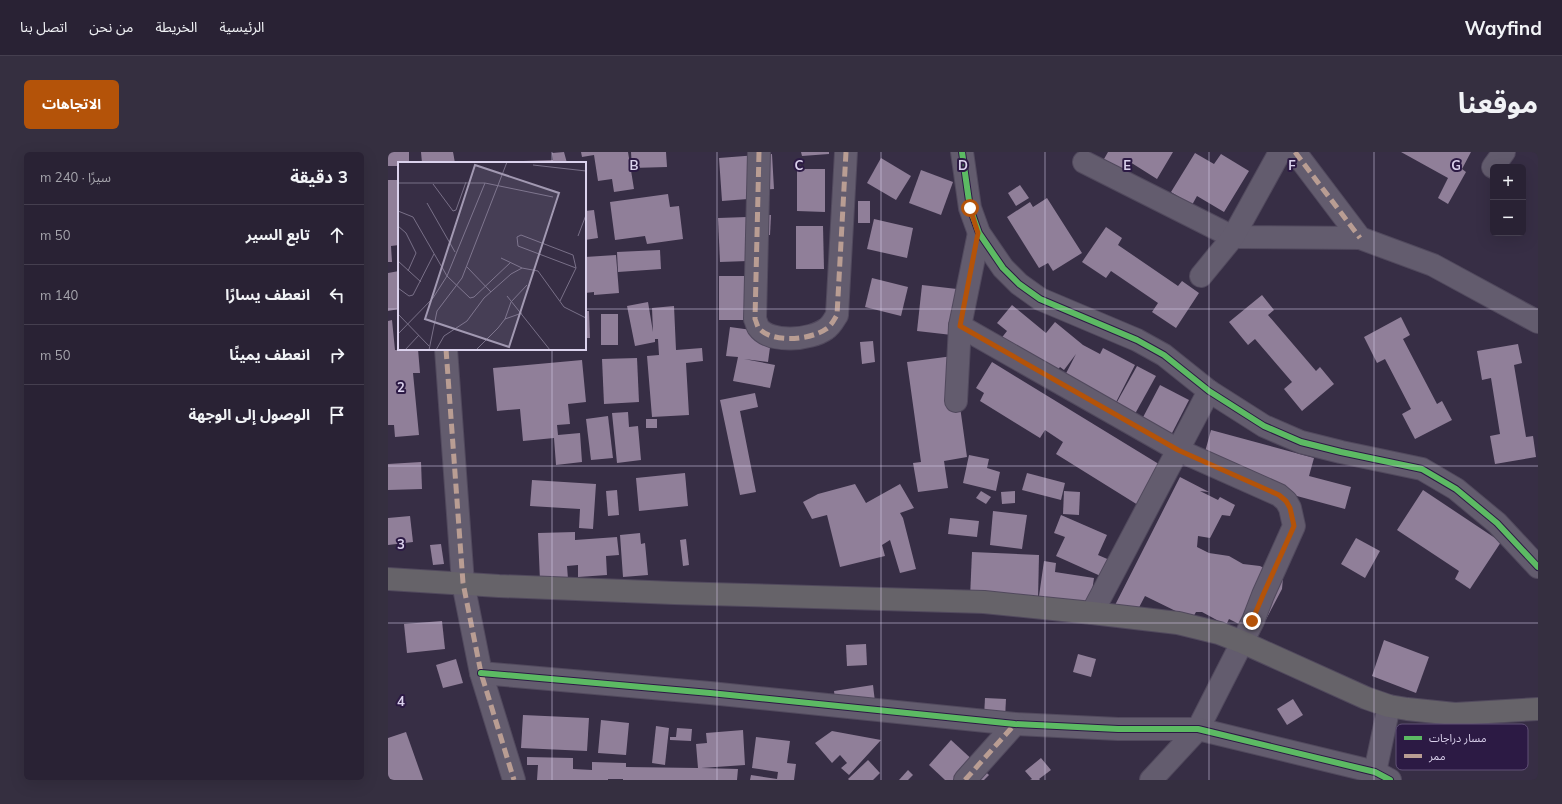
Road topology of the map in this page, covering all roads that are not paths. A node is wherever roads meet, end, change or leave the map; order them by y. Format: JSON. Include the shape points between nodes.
{"nodes":[{"id":1,"x":759,"y":152,"type":"edge"},
{"id":2,"x":846,"y":152,"type":"edge"},
{"id":3,"x":962,"y":152,"type":"edge"},
{"id":4,"x":1280,"y":152,"type":"edge"},
{"id":5,"x":1296,"y":152,"type":"edge"},
{"id":6,"x":1504,"y":152,"type":"edge"},
{"id":7,"x":1084,"y":162,"type":"dead end"},
{"id":8,"x":1496,"y":164,"type":"edge"},
{"id":9,"x":978,"y":233,"type":"junction"},
{"id":10,"x":1233,"y":237,"type":"junction"},
{"id":11,"x":1360,"y":238,"type":"junction"},
{"id":12,"x":1201,"y":276,"type":"dead end"},
{"id":13,"x":1538,"y":322,"type":"edge"},
{"id":14,"x":960,"y":326,"type":"junction"},
{"id":15,"x":446,"y":350,"type":"edge"},
{"id":16,"x":1209,"y":390,"type":"junction"},
{"id":17,"x":956,"y":401,"type":"dead end"},
{"id":18,"x":1178,"y":450,"type":"junction"},
{"id":19,"x":1538,"y":567,"type":"edge"},
{"id":20,"x":388,"y":579,"type":"edge"},
{"id":21,"x":463,"y":583,"type":"junction"},
{"id":22,"x":1092,"y":613,"type":"junction"},
{"id":23,"x":1242,"y":642,"type":"junction"},
{"id":24,"x":481,"y":673,"type":"junction"},
{"id":25,"x":1389,"y":706,"type":"junction"},
{"id":26,"x":1538,"y":709,"type":"edge"},
{"id":27,"x":1015,"y":724,"type":"junction"},
{"id":28,"x":1198,"y":728,"type":"junction"},
{"id":29,"x":1382,"y":776,"type":"edge"},
{"id":30,"x":514,"y":780,"type":"edge"},
{"id":31,"x":965,"y":780,"type":"edge"},
{"id":32,"x":1151,"y":780,"type":"edge"}],
"edges":[{"from":1,"to":2,"type":"street","via":[[755,319],[758,327],[765,333],[776,338],[792,339],[825,330],[832,324],[836,315]]},
{"from":3,"to":9,"type":"street","via":[[970,208]]},
{"from":4,"to":10,"type":"street"},
{"from":5,"to":11,"type":"street"},
{"from":6,"to":8,"type":"street"},
{"from":7,"to":10,"type":"street"},
{"from":9,"to":14,"type":"street"},
{"from":9,"to":16,"type":"street","via":[[1003,268],[1040,299],[1137,340],[1164,355]]},
{"from":10,"to":11,"type":"street"},
{"from":10,"to":12,"type":"street"},
{"from":11,"to":13,"type":"street","via":[[1433,265]]},
{"from":14,"to":17,"type":"street"},
{"from":14,"to":18,"type":"street"},
{"from":15,"to":21,"type":"street"},
{"from":16,"to":18,"type":"street"},
{"from":16,"to":19,"type":"street","via":[[1264,426],[1301,442],[1422,469],[1456,489],[1491,518]]},
{"from":18,"to":22,"type":"street"},
{"from":18,"to":23,"type":"street","via":[[1279,495],[1290,508],[1294,526]]},
{"from":20,"to":21,"type":"main road"},
{"from":21,"to":22,"type":"main road","via":[[674,593],[984,602]]},
{"from":21,"to":24,"type":"street"},
{"from":22,"to":23,"type":"main road","via":[[1178,623],[1219,633]]},
{"from":23,"to":25,"type":"main road"},
{"from":23,"to":28,"type":"street"},
{"from":24,"to":27,"type":"street"},
{"from":24,"to":30,"type":"street"},
{"from":25,"to":26,"type":"main road","via":[[1455,714]]},
{"from":25,"to":29,"type":"street"},
{"from":27,"to":28,"type":"street","via":[[1118,729]]},
{"from":27,"to":31,"type":"street"},
{"from":28,"to":29,"type":"street"},
{"from":28,"to":32,"type":"street"}]}
